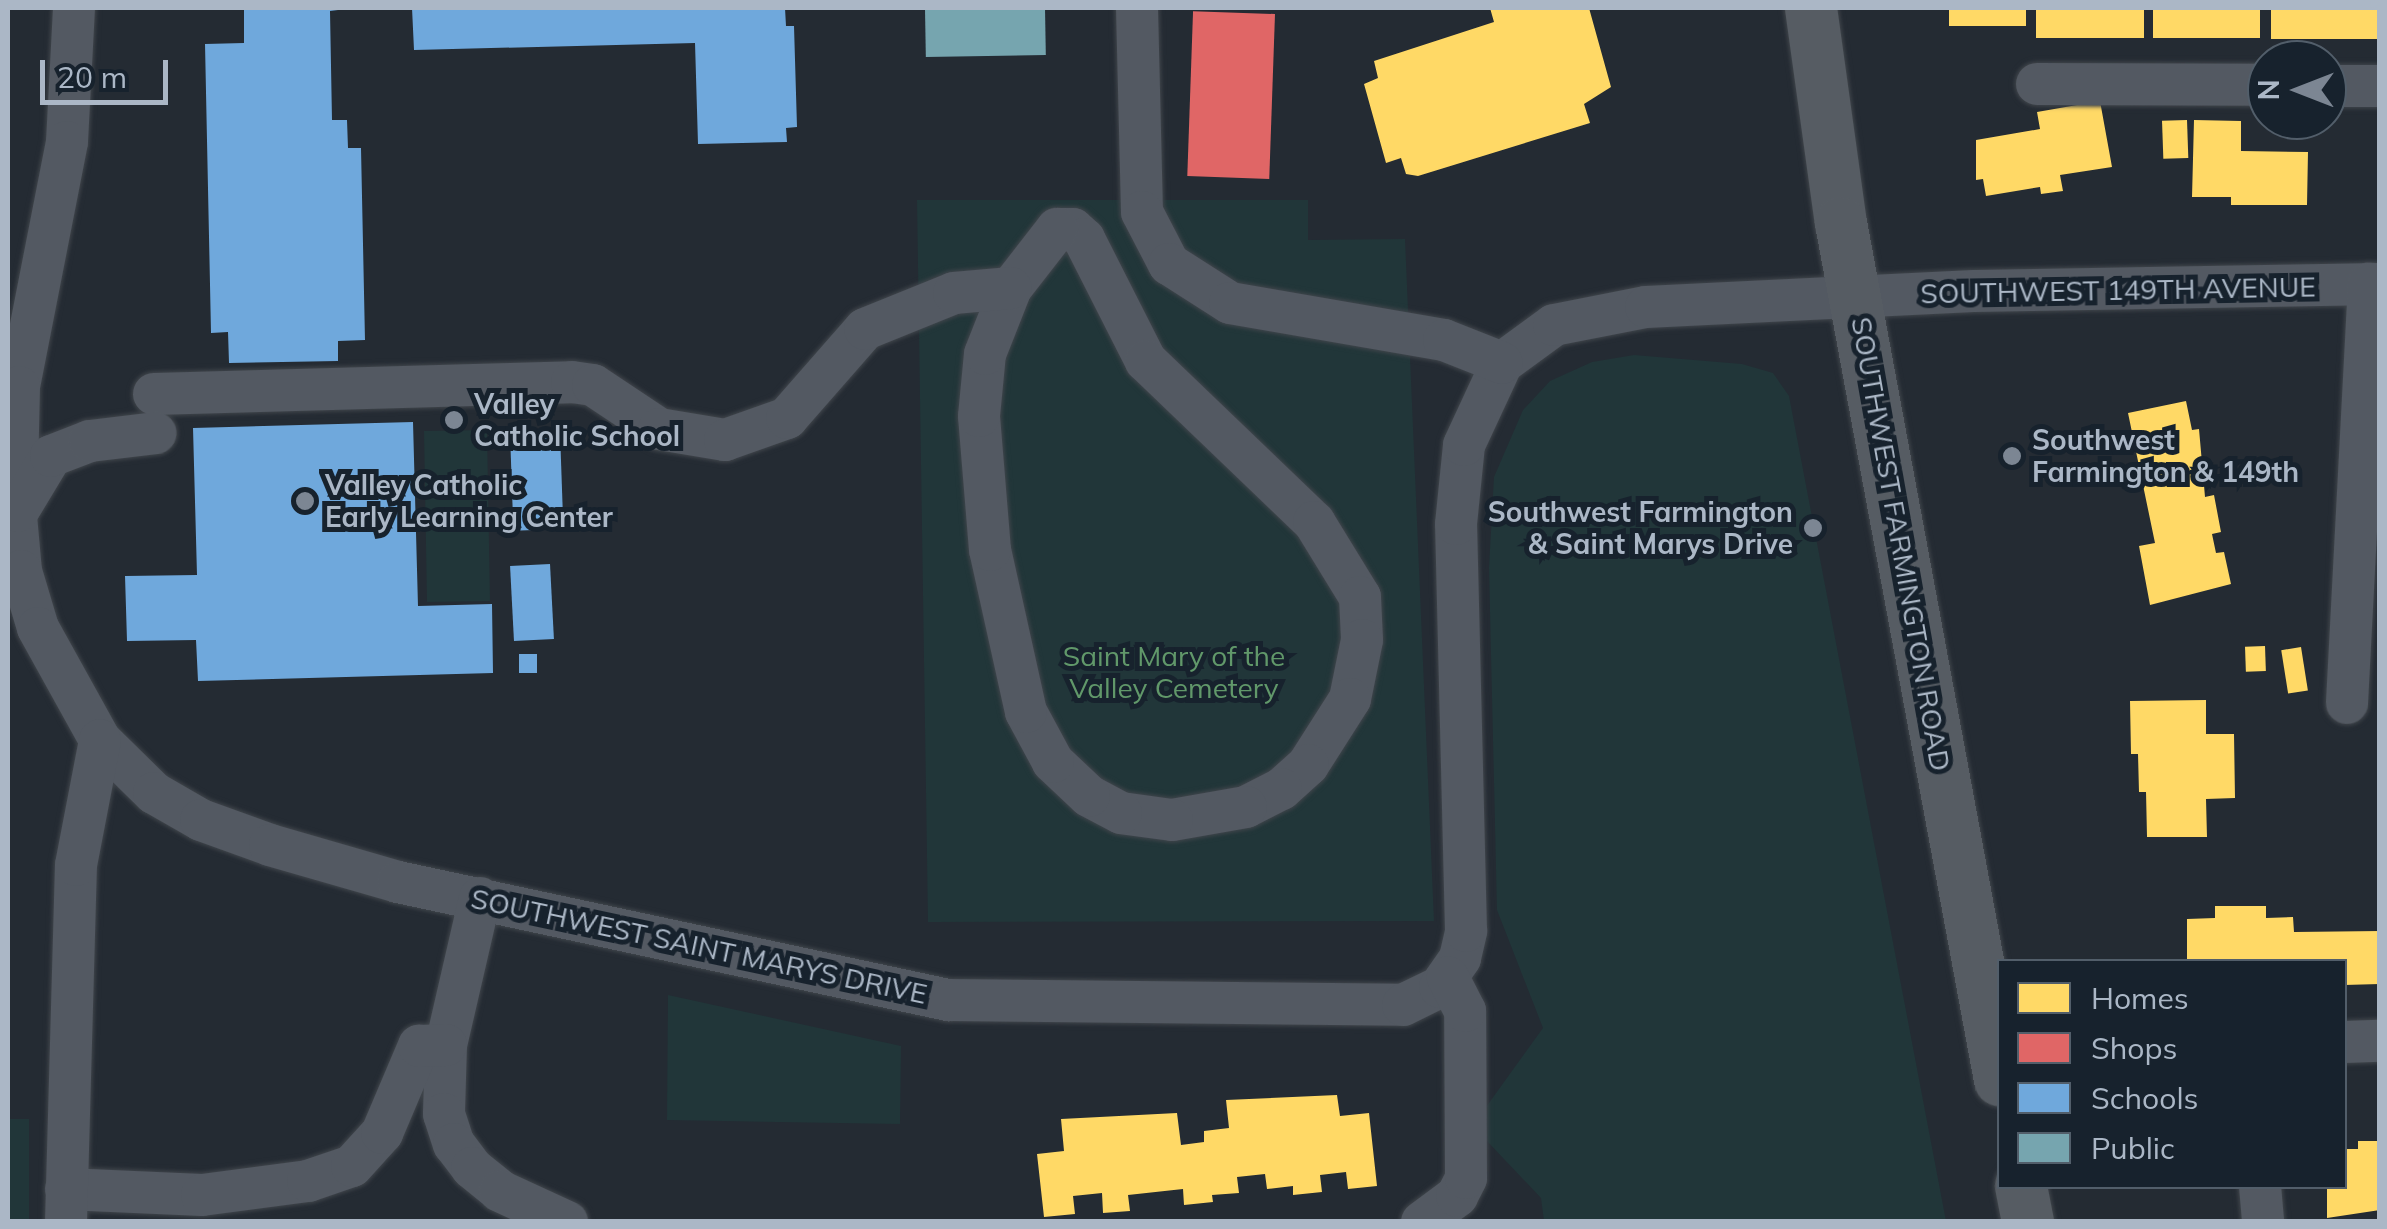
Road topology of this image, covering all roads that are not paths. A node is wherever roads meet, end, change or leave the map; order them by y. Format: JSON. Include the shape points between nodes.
{"nodes":[{"id":1,"x":74,"y":8,"type":"edge"},
{"id":2,"x":1137,"y":8,"type":"edge"},
{"id":3,"x":1811,"y":8,"type":"edge"},
{"id":4,"x":2037,"y":84,"type":"dead end"},
{"id":5,"x":2247,"y":86,"type":"edge"},
{"id":6,"x":2347,"y":86,"type":"edge"},
{"id":7,"x":2380,"y":86,"type":"edge"},
{"id":8,"x":1161,"y":253,"type":"junction"},
{"id":9,"x":2374,"y":284,"type":"edge"},
{"id":10,"x":1012,"y":288,"type":"junction"},
{"id":11,"x":1116,"y":298,"type":"junction"},
{"id":12,"x":1856,"y":298,"type":"junction"},
{"id":13,"x":1502,"y":363,"type":"junction"},
{"id":14,"x":16,"y":516,"type":"junction"},
{"id":15,"x":2347,"y":703,"type":"dead end"},
{"id":16,"x":100,"y":740,"type":"junction"},
{"id":17,"x":480,"y":898,"type":"junction"},
{"id":18,"x":1448,"y":977,"type":"junction"},
{"id":19,"x":2347,"y":1042,"type":"edge"},
{"id":20,"x":2380,"y":1042,"type":"edge"},
{"id":21,"x":446,"y":1045,"type":"junction"},
{"id":22,"x":1997,"y":1064,"type":"edge"},
{"id":23,"x":2022,"y":1189,"type":"edge"},
{"id":24,"x":2260,"y":1189,"type":"edge"},
{"id":25,"x":66,"y":1205,"type":"edge"},
{"id":26,"x":567,"y":1222,"type":"edge"},
{"id":27,"x":1422,"y":1222,"type":"edge"},
{"id":28,"x":2028,"y":1222,"type":"edge"},
{"id":29,"x":2264,"y":1222,"type":"edge"}],
"edges":[{"from":1,"to":14,"type":"street","name":"SOUTHWEST SAINT MARYS DRIVE","via":[[67,142],[19,387]]},
{"from":2,"to":8,"type":"street","via":[[1142,212]]},
{"from":3,"to":12,"type":"main road","name":"SOUTHWEST FARMINGTON ROAD"},
{"from":4,"to":5,"type":"street"},
{"from":6,"to":7,"type":"street"},
{"from":8,"to":11,"type":"street"},
{"from":8,"to":13,"type":"street","via":[[1197,288],[1230,303],[1444,340]]},
{"from":9,"to":12,"type":"street","name":"SOUTHWEST 149TH AVENUE"},
{"from":9,"to":15,"type":"street"},
{"from":10,"to":11,"type":"street","via":[[1057,229],[1073,229]]},
{"from":10,"to":11,"type":"street","via":[[985,354],[982,488],[1026,712],[1053,762],[1089,796],[1121,813],[1172,820],[1246,807],[1281,790],[1308,765],[1350,699],[1362,640],[1360,597],[1314,522],[1146,361]]},
{"from":10,"to":14,"type":"street","via":[[954,293],[865,329],[787,418],[724,440],[659,430],[593,385],[572,382],[155,414],[51,456]]},
{"from":12,"to":13,"type":"street","via":[[1596,312],[1554,325]]},
{"from":12,"to":22,"type":"main road","name":"SOUTHWEST FARMINGTON ROAD"},
{"from":13,"to":18,"type":"street","via":[[1464,446],[1458,490],[1466,930]]},
{"from":14,"to":16,"type":"street","name":"SOUTHWEST SAINT MARYS DRIVE","via":[[21,571],[38,628]]},
{"from":16,"to":17,"type":"street","name":"SOUTHWEST SAINT MARYS DRIVE","via":[[154,793],[201,820],[398,882]]},
{"from":16,"to":25,"type":"street","via":[[76,866]]},
{"from":17,"to":18,"type":"street","name":"SOUTHWEST SAINT MARYS DRIVE","via":[[948,1000],[1403,1005],[1429,996]]},
{"from":17,"to":21,"type":"street"},
{"from":18,"to":27,"type":"street","via":[[1465,1011],[1466,1178],[1457,1196]]},
{"from":19,"to":20,"type":"street"},
{"from":21,"to":25,"type":"street","via":[[418,1046],[382,1133],[352,1166],[308,1182]]},
{"from":21,"to":26,"type":"street","via":[[443,1098],[454,1144],[500,1192]]},
{"from":23,"to":28,"type":"main road"},
{"from":24,"to":29,"type":"street"}]}
